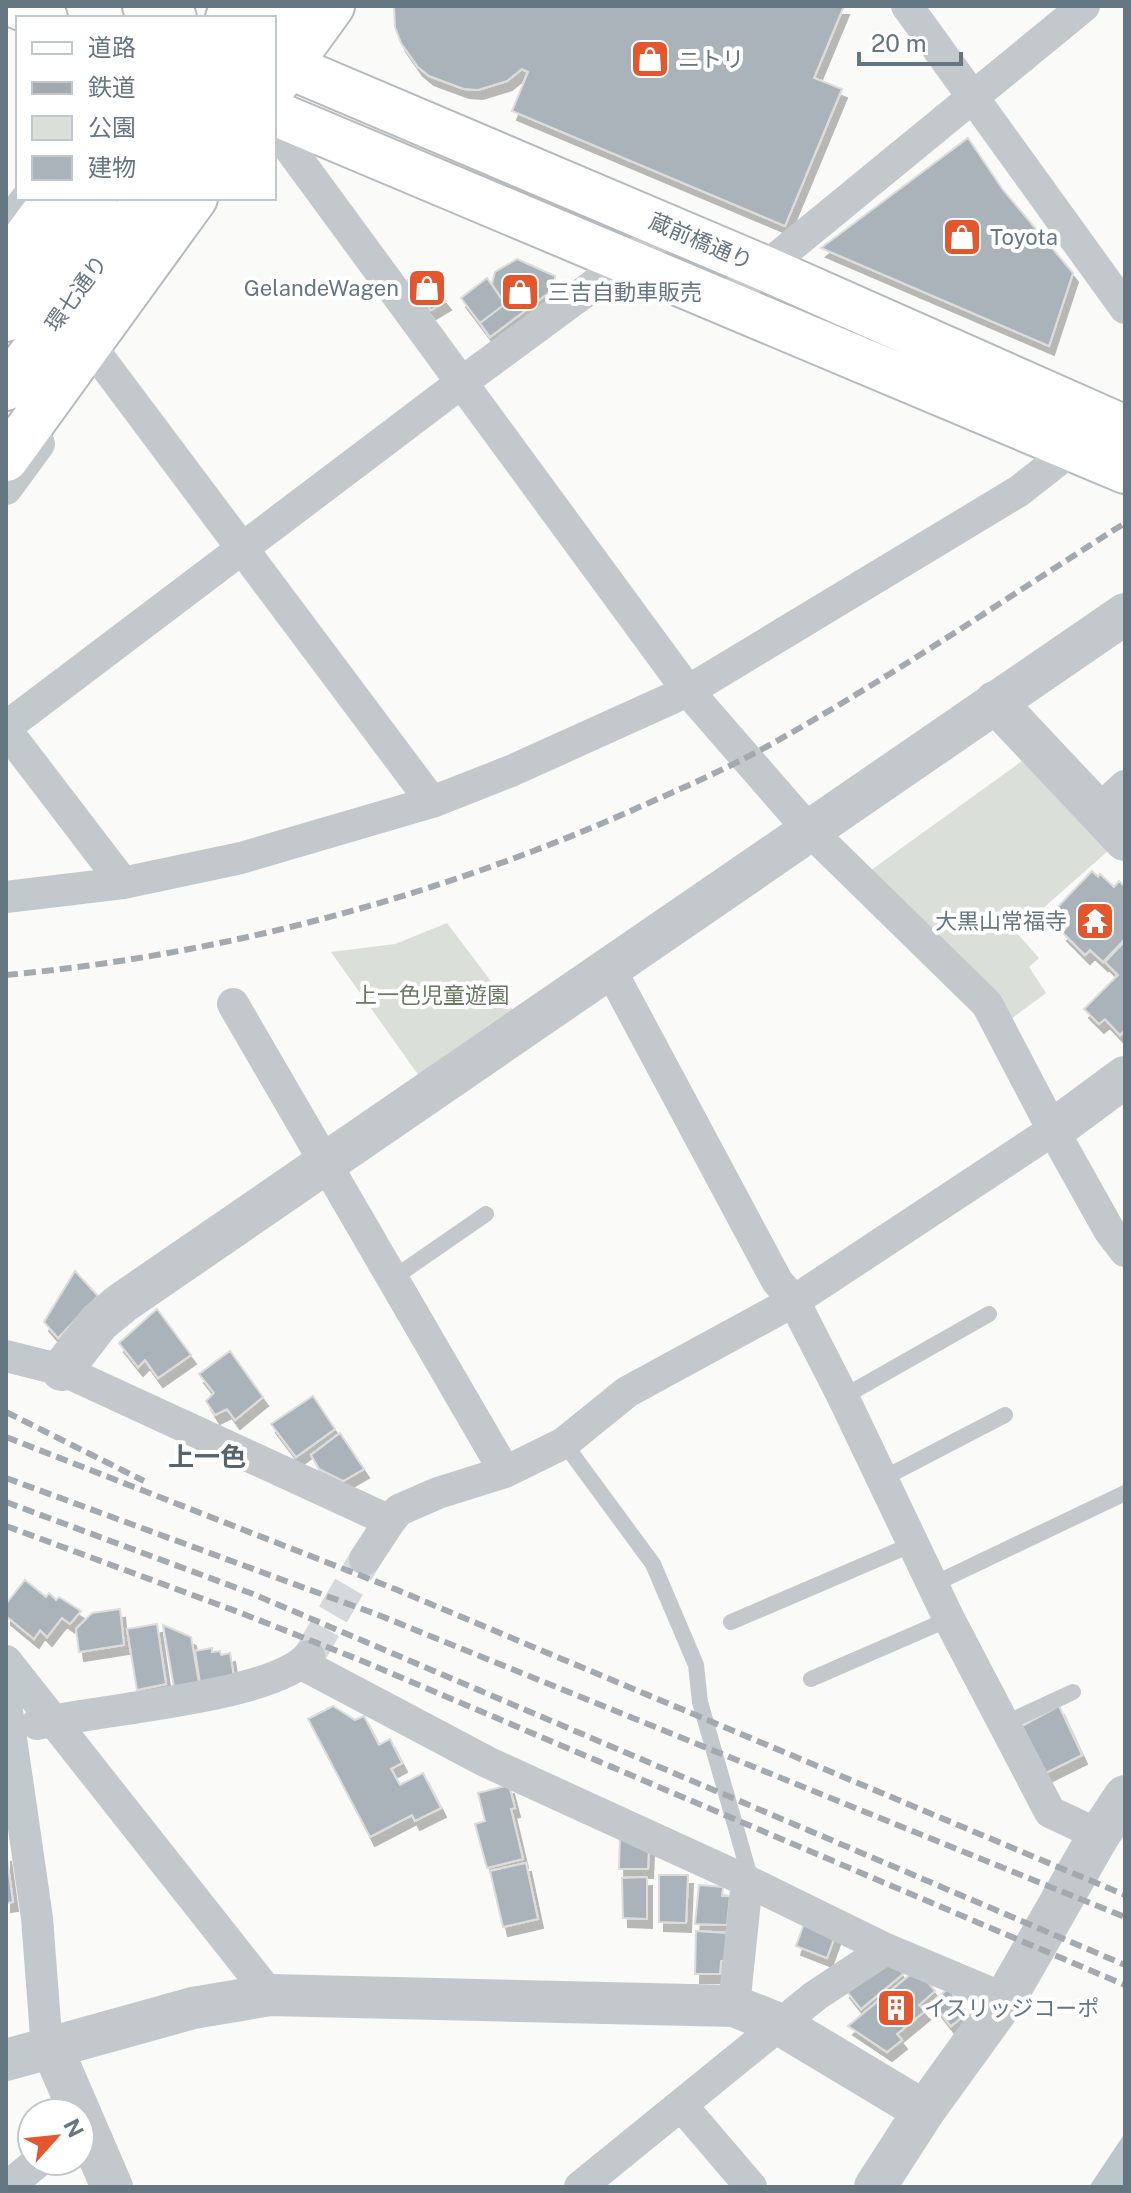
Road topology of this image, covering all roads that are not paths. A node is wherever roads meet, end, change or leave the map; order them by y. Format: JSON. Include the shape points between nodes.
{"nodes":[{"id":1,"x":17,"y":6,"type":"edge"},
{"id":2,"x":145,"y":6,"type":"edge"},
{"id":3,"x":332,"y":6,"type":"edge"},
{"id":4,"x":907,"y":6,"type":"edge"},
{"id":5,"x":1084,"y":6,"type":"edge"},
{"id":6,"x":40,"y":16,"type":"edge"},
{"id":7,"x":169,"y":16,"type":"edge"},
{"id":8,"x":279,"y":70,"type":"edge"},
{"id":9,"x":973,"y":97,"type":"junction"},
{"id":10,"x":276,"y":114,"type":"edge"},
{"id":11,"x":276,"y":130,"type":"edge"},
{"id":12,"x":53,"y":200,"type":"edge"},
{"id":13,"x":94,"y":200,"type":"edge"},
{"id":14,"x":146,"y":200,"type":"edge"},
{"id":15,"x":194,"y":200,"type":"edge"},
{"id":16,"x":216,"y":200,"type":"edge"},
{"id":17,"x":670,"y":229,"type":"junction"},
{"id":18,"x":16,"y":232,"type":"edge"},
{"id":19,"x":625,"y":262,"type":"junction"},
{"id":20,"x":764,"y":268,"type":"junction"},
{"id":21,"x":723,"y":302,"type":"junction"},
{"id":22,"x":1125,"y":308,"type":"edge"},
{"id":23,"x":6,"y":319,"type":"edge"},
{"id":24,"x":101,"y":360,"type":"junction"},
{"id":25,"x":461,"y":383,"type":"junction"},
{"id":26,"x":6,"y":388,"type":"edge"},
{"id":27,"x":1125,"y":428,"type":"edge"},
{"id":28,"x":1074,"y":448,"type":"junction"},
{"id":29,"x":6,"y":459,"type":"edge"},
{"id":30,"x":1125,"y":471,"type":"edge"},
{"id":31,"x":6,"y":489,"type":"edge"},
{"id":32,"x":241,"y":548,"type":"junction"},
{"id":33,"x":1125,"y":614,"type":"edge"},
{"id":34,"x":688,"y":691,"type":"junction"},
{"id":35,"x":995,"y":702,"type":"junction"},
{"id":36,"x":6,"y":728,"type":"edge"},
{"id":37,"x":432,"y":802,"type":"junction"},
{"id":38,"x":1116,"y":812,"type":"edge"},
{"id":39,"x":808,"y":829,"type":"junction"},
{"id":40,"x":123,"y":883,"type":"junction"},
{"id":41,"x":6,"y":897,"type":"edge"},
{"id":42,"x":609,"y":967,"type":"junction"},
{"id":43,"x":233,"y":1004,"type":"dead end"},
{"id":44,"x":1125,"y":1077,"type":"edge"},
{"id":45,"x":1053,"y":1130,"type":"junction"},
{"id":46,"x":325,"y":1164,"type":"junction"},
{"id":47,"x":486,"y":1214,"type":"dead end"},
{"id":48,"x":1125,"y":1251,"type":"edge"},
{"id":49,"x":392,"y":1279,"type":"junction"},
{"id":50,"x":794,"y":1301,"type":"junction"},
{"id":51,"x":989,"y":1314,"type":"dead end"},
{"id":52,"x":6,"y":1356,"type":"edge"},
{"id":53,"x":62,"y":1370,"type":"junction"},
{"id":54,"x":843,"y":1397,"type":"junction"},
{"id":55,"x":1005,"y":1415,"type":"dead end"},
{"id":56,"x":564,"y":1443,"type":"junction"},
{"id":57,"x":505,"y":1472,"type":"junction"},
{"id":58,"x":882,"y":1479,"type":"junction"},
{"id":59,"x":1125,"y":1493,"type":"edge"},
{"id":60,"x":390,"y":1521,"type":"junction"},
{"id":61,"x":913,"y":1544,"type":"junction"},
{"id":62,"x":365,"y":1559,"type":"tunnel mouth"},
{"id":63,"x":934,"y":1584,"type":"junction"},
{"id":64,"x":949,"y":1619,"type":"junction"},
{"id":65,"x":731,"y":1622,"type":"dead end"},
{"id":66,"x":6,"y":1661,"type":"edge"},
{"id":67,"x":811,"y":1679,"type":"dead end"},
{"id":68,"x":1073,"y":1692,"type":"dead end"},
{"id":69,"x":8,"y":1717,"type":"edge"},
{"id":70,"x":54,"y":1720,"type":"junction"},
{"id":71,"x":1004,"y":1724,"type":"junction"},
{"id":72,"x":10,"y":1764,"type":"edge"},
{"id":73,"x":1125,"y":1796,"type":"edge"},
{"id":74,"x":1099,"y":1835,"type":"junction"},
{"id":75,"x":747,"y":1881,"type":"junction"},
{"id":76,"x":886,"y":1949,"type":"junction"},
{"id":77,"x":270,"y":1995,"type":"junction"},
{"id":78,"x":1005,"y":1999,"type":"junction"},
{"id":79,"x":734,"y":2006,"type":"junction"},
{"id":80,"x":779,"y":2024,"type":"junction"},
{"id":81,"x":49,"y":2048,"type":"junction"},
{"id":82,"x":6,"y":2060,"type":"edge"},
{"id":83,"x":70,"y":2097,"type":"edge"},
{"id":84,"x":681,"y":2105,"type":"junction"},
{"id":85,"x":924,"y":2111,"type":"junction"},
{"id":86,"x":96,"y":2154,"type":"edge"},
{"id":87,"x":112,"y":2187,"type":"edge"},
{"id":88,"x":580,"y":2187,"type":"edge"},
{"id":89,"x":751,"y":2187,"type":"edge"},
{"id":90,"x":875,"y":2187,"type":"edge"}],
"edges":[{"from":1,"to":6,"type":"main road"},
{"from":2,"to":7,"type":"main road"},
{"from":3,"to":8,"type":"main road"},
{"from":4,"to":9,"type":"street"},
{"from":5,"to":9,"type":"street"},
{"from":8,"to":17,"type":"main road","name":"蔵前橋通り"},
{"from":9,"to":20,"type":"street"},
{"from":9,"to":22,"type":"street"},
{"from":10,"to":19,"type":"main road"},
{"from":11,"to":25,"type":"street"},
{"from":12,"to":18,"type":"main road"},
{"from":13,"to":23,"type":"main road","name":"環七通り"},
{"from":14,"to":26,"type":"main road","name":"環七通り"},
{"from":15,"to":29,"type":"main road"},
{"from":16,"to":24,"type":"street"},
{"from":17,"to":19,"type":"street"},
{"from":17,"to":20,"type":"main road","name":"蔵前橋通り"},
{"from":19,"to":21,"type":"main road"},
{"from":19,"to":25,"type":"street"},
{"from":20,"to":21,"type":"street"},
{"from":20,"to":27,"type":"main road","name":"蔵前橋通り"},
{"from":21,"to":28,"type":"main road"},
{"from":24,"to":31,"type":"street"},
{"from":24,"to":32,"type":"street"},
{"from":25,"to":32,"type":"street"},
{"from":25,"to":34,"type":"street"},
{"from":28,"to":30,"type":"main road"},
{"from":28,"to":34,"type":"street","via":[[1019,491]]},
{"from":32,"to":36,"type":"street"},
{"from":32,"to":37,"type":"street"},
{"from":33,"to":35,"type":"street"},
{"from":34,"to":37,"type":"street"},
{"from":34,"to":39,"type":"street"},
{"from":35,"to":38,"type":"street"},
{"from":35,"to":39,"type":"street"},
{"from":36,"to":40,"type":"street"},
{"from":37,"to":40,"type":"street","via":[[241,858]]},
{"from":39,"to":42,"type":"street"},
{"from":39,"to":45,"type":"street","via":[[987,1004]]},
{"from":40,"to":41,"type":"street"},
{"from":42,"to":46,"type":"street"},
{"from":42,"to":50,"type":"street","via":[[777,1281]]},
{"from":43,"to":46,"type":"street"},
{"from":44,"to":45,"type":"street"},
{"from":45,"to":48,"type":"street"},
{"from":45,"to":50,"type":"street"},
{"from":46,"to":49,"type":"street"},
{"from":46,"to":53,"type":"street","via":[[122,1303],[99,1322]]},
{"from":47,"to":49,"type":"lane"},
{"from":49,"to":57,"type":"street"},
{"from":50,"to":54,"type":"street"},
{"from":50,"to":56,"type":"street","via":[[627,1392]]},
{"from":51,"to":54,"type":"lane"},
{"from":52,"to":53,"type":"street"},
{"from":53,"to":60,"type":"street"},
{"from":54,"to":58,"type":"street"},
{"from":55,"to":58,"type":"lane"},
{"from":56,"to":57,"type":"street"},
{"from":56,"to":75,"type":"lane","via":[[653,1564],[696,1665],[700,1702]]},
{"from":57,"to":60,"type":"street","via":[[438,1493],[399,1510]]},
{"from":58,"to":61,"type":"street"},
{"from":59,"to":63,"type":"lane"},
{"from":60,"to":62,"type":"street"},
{"from":61,"to":63,"type":"street"},
{"from":61,"to":65,"type":"lane"},
{"from":63,"to":64,"type":"street"},
{"from":64,"to":67,"type":"lane"},
{"from":64,"to":71,"type":"street"},
{"from":66,"to":70,"type":"street"},
{"from":68,"to":71,"type":"lane"},
{"from":69,"to":70,"type":"street"},
{"from":69,"to":72,"type":"street"},
{"from":70,"to":75,"type":"street","via":[[245,1688],[306,1660],[487,1762]]},
{"from":70,"to":77,"type":"street"},
{"from":71,"to":74,"type":"street","via":[[1050,1812]]},
{"from":72,"to":81,"type":"street","via":[[37,1918]]},
{"from":73,"to":74,"type":"street"},
{"from":74,"to":78,"type":"street"},
{"from":75,"to":76,"type":"street"},
{"from":75,"to":79,"type":"street"},
{"from":76,"to":78,"type":"street"},
{"from":76,"to":80,"type":"street"},
{"from":77,"to":79,"type":"street"},
{"from":77,"to":81,"type":"street","via":[[193,2008]]},
{"from":78,"to":85,"type":"street"},
{"from":79,"to":80,"type":"street"},
{"from":80,"to":84,"type":"street"},
{"from":80,"to":85,"type":"street"},
{"from":81,"to":82,"type":"street"},
{"from":81,"to":83,"type":"street"},
{"from":84,"to":88,"type":"street"},
{"from":84,"to":89,"type":"street"},
{"from":85,"to":90,"type":"street"},
{"from":86,"to":87,"type":"street"}]}
